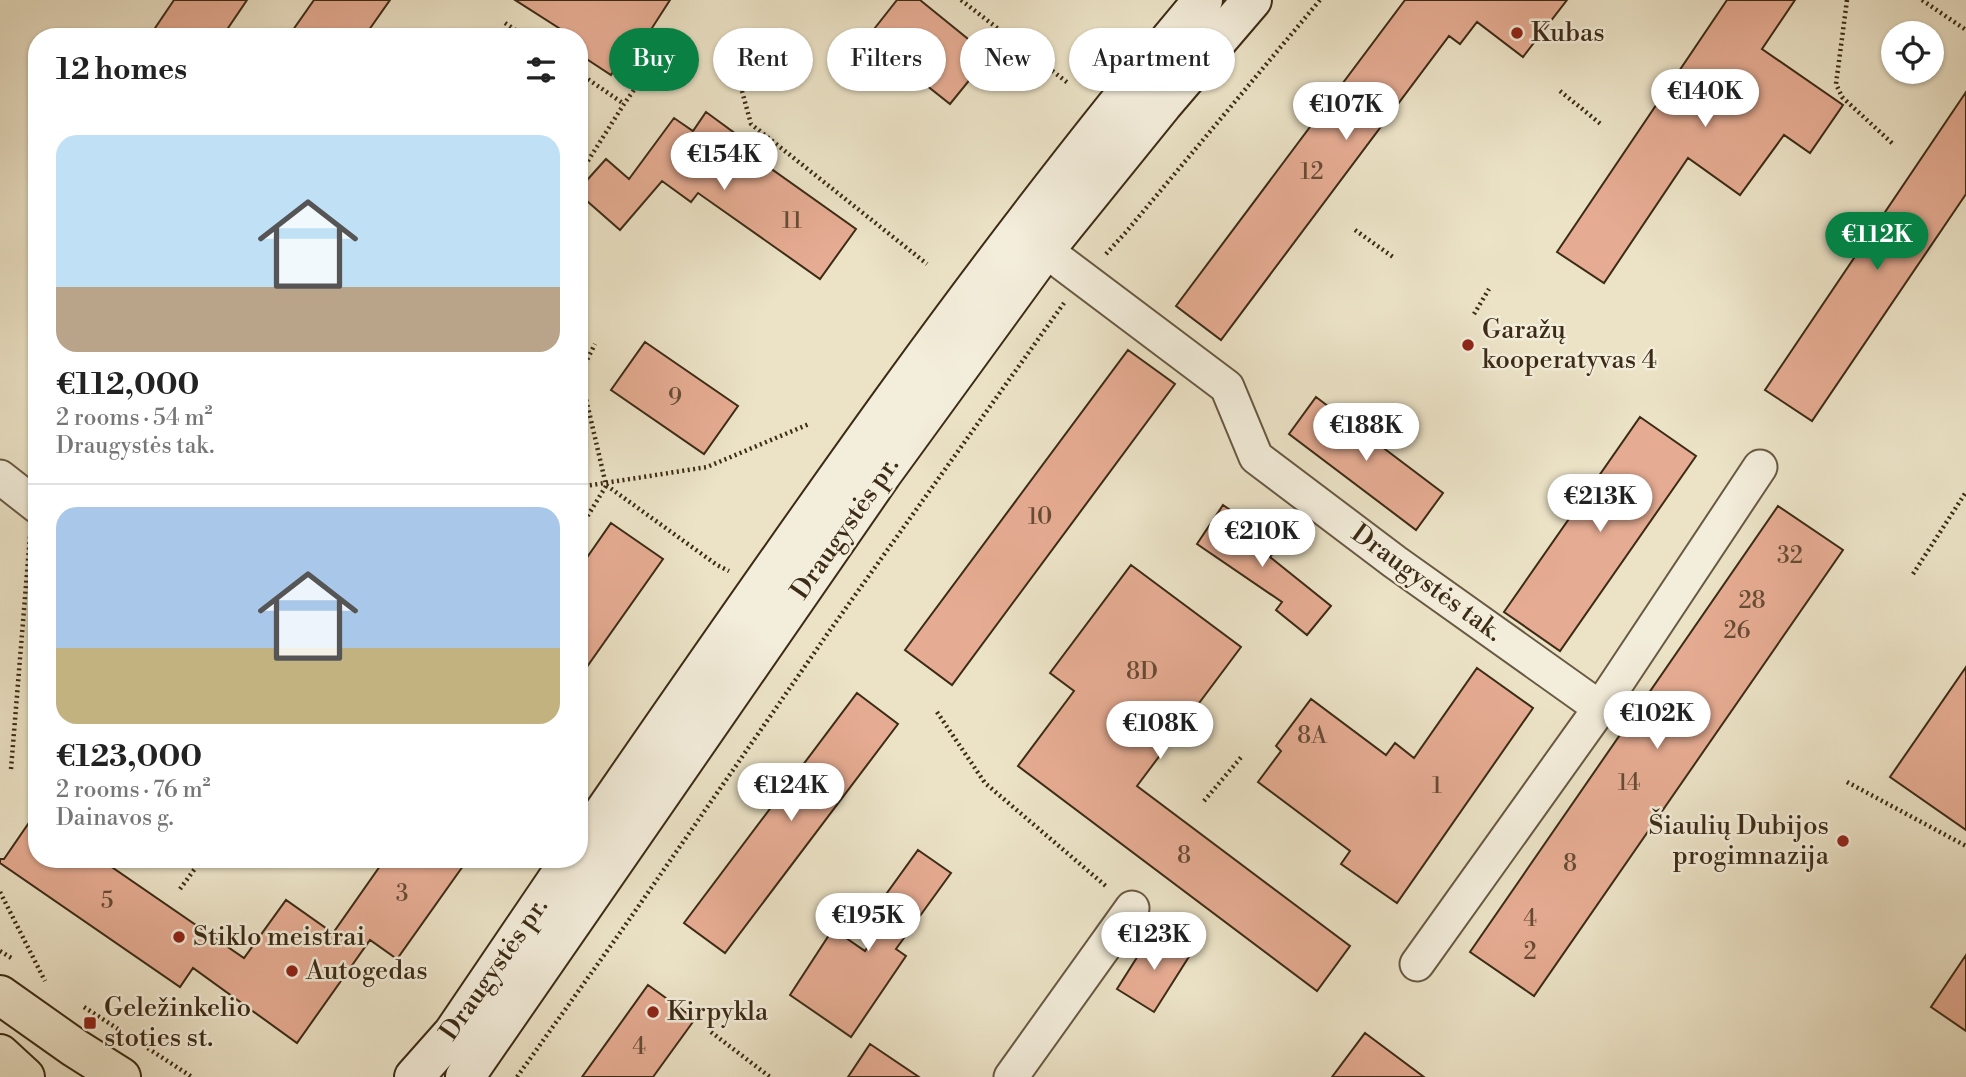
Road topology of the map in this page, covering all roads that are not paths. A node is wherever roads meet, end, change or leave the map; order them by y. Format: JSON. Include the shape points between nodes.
{"nodes":[{"id":1,"x":1203,"y":0,"type":"edge"},
{"id":2,"x":1252,"y":0,"type":"edge"},
{"id":3,"x":1031,"y":239,"type":"junction"},
{"id":4,"x":1760,"y":467,"type":"dead end"},
{"id":5,"x":0,"y":477,"type":"edge"},
{"id":6,"x":28,"y":499,"type":"edge"},
{"id":7,"x":1600,"y":708,"type":"junction"},
{"id":8,"x":588,"y":835,"type":"edge"},
{"id":9,"x":565,"y":868,"type":"edge"},
{"id":10,"x":1132,"y":908,"type":"road end"},
{"id":11,"x":1417,"y":964,"type":"dead end"},
{"id":12,"x":11,"y":980,"type":"edge"},
{"id":13,"x":0,"y":1054,"type":"edge"},
{"id":14,"x":25,"y":1077,"type":"edge"},
{"id":15,"x":121,"y":1077,"type":"edge"},
{"id":16,"x":414,"y":1077,"type":"edge"},
{"id":17,"x":465,"y":1077,"type":"edge"},
{"id":18,"x":1011,"y":1077,"type":"edge"}],
"edges":[{"from":1,"to":3,"type":"main road","name":"Draugystės pr.","via":[[1134,82]]},
{"from":2,"to":3,"type":"main road","name":"Draugystės pr.","via":[[1163,103]]},
{"from":3,"to":7,"type":"street","name":"Draugystės tak.","via":[[1227,387],[1256,457]]},
{"from":3,"to":8,"type":"main road","name":"Draugystės pr.","via":[[761,585]]},
{"from":3,"to":17,"type":"main road","name":"Draugystės pr.","via":[[866,496]]},
{"from":4,"to":7,"type":"street"},
{"from":5,"to":6,"type":"street"},
{"from":7,"to":11,"type":"street"},
{"from":9,"to":16,"type":"main road","name":"Draugystės pr.","via":[[453,1032]]},
{"from":10,"to":18,"type":"street"},
{"from":12,"to":15,"type":"main road","via":[[75,1048]]},
{"from":13,"to":14,"type":"main road"}]}
